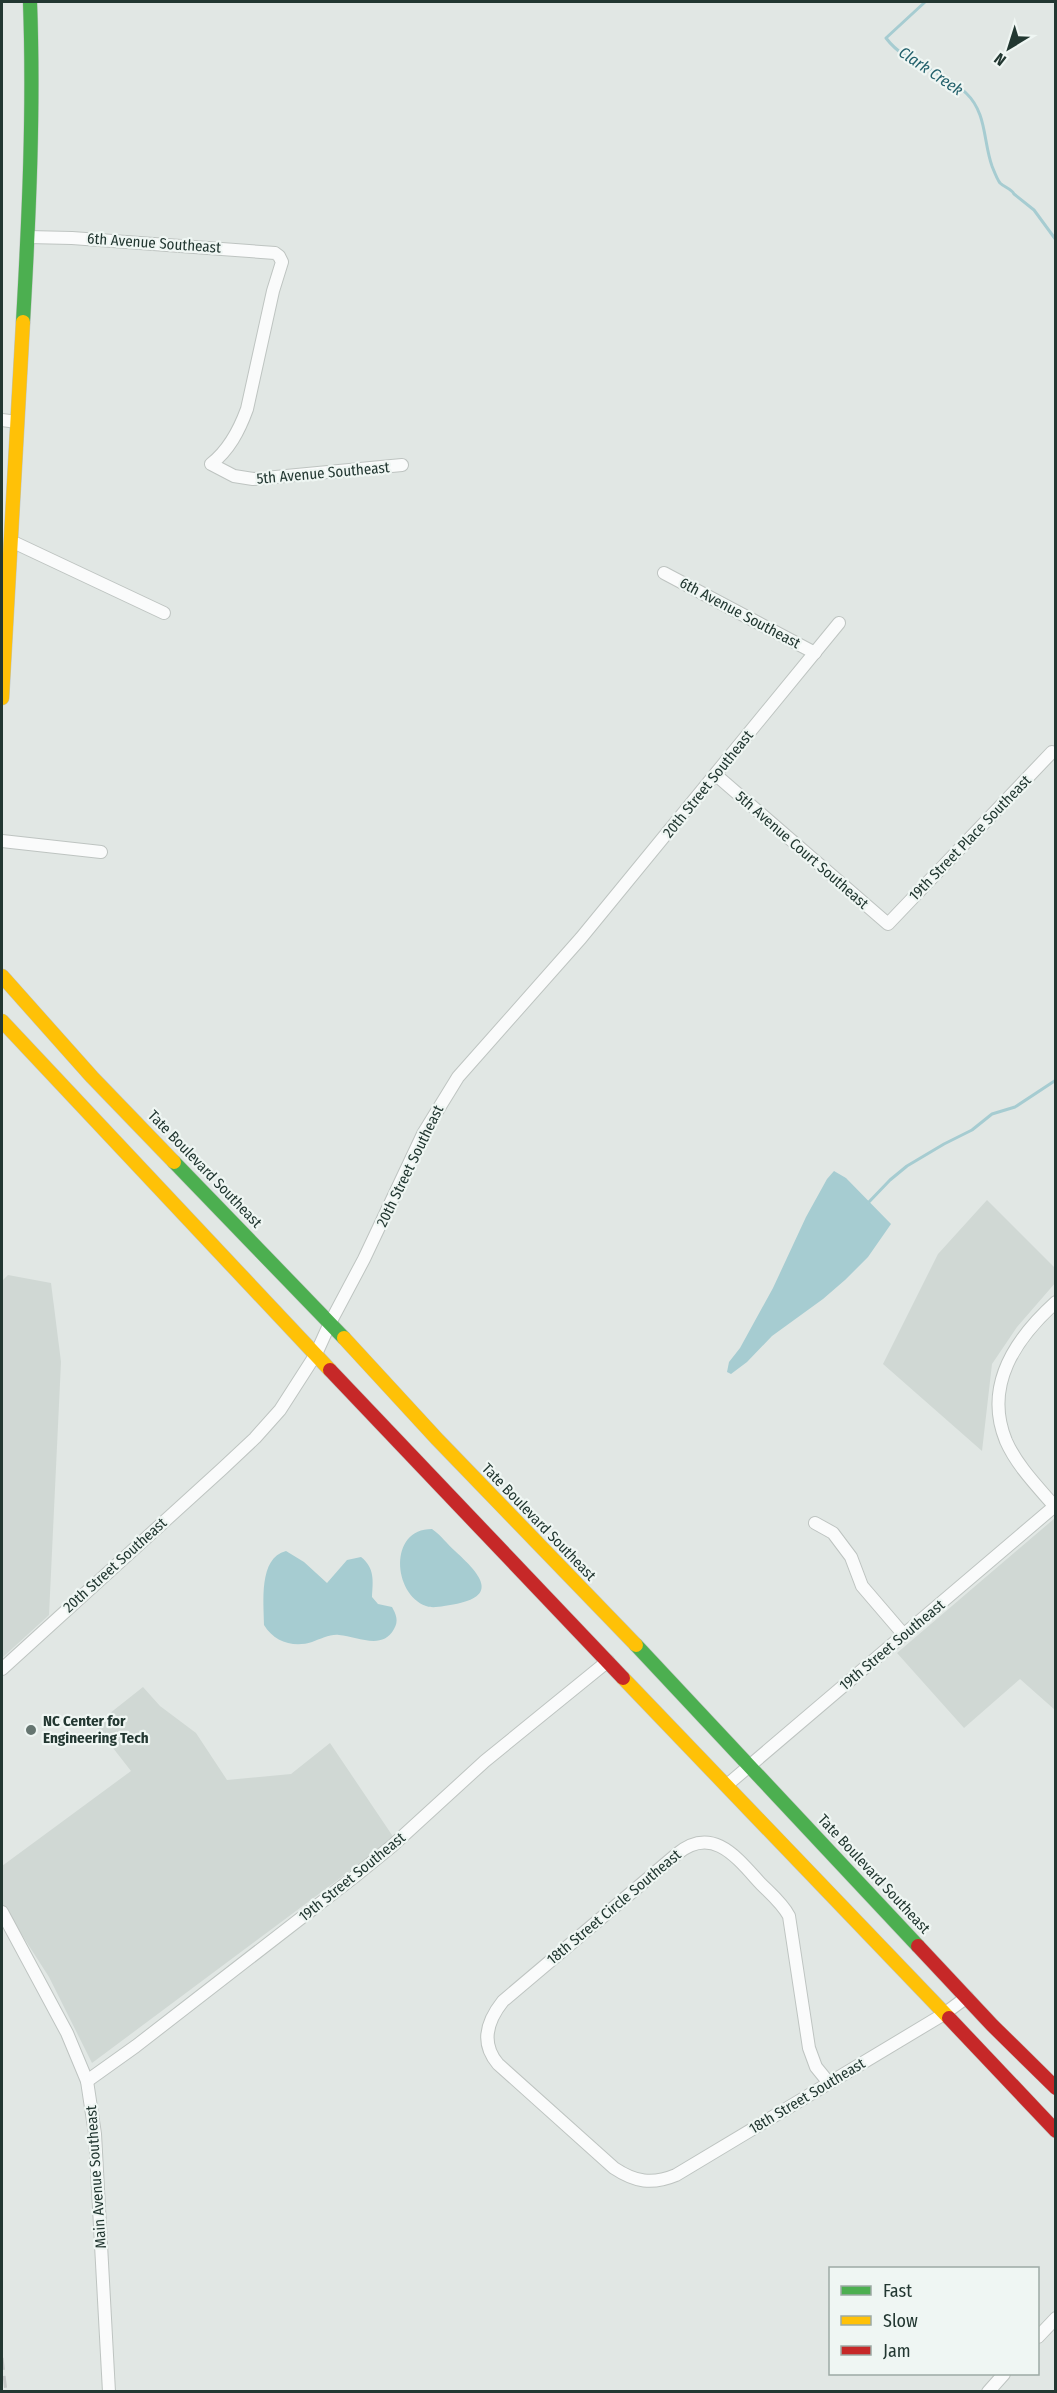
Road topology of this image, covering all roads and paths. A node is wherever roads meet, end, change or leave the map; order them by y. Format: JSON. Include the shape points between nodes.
{"nodes":[{"id":1,"x":30,"y":2,"type":"edge"},
{"id":2,"x":28,"y":237,"type":"junction"},
{"id":3,"x":2,"y":420,"type":"edge"},
{"id":4,"x":17,"y":422,"type":"junction"},
{"id":5,"x":211,"y":464,"type":"joint"},
{"id":6,"x":402,"y":465,"type":"dead end"},
{"id":7,"x":11,"y":541,"type":"junction"},
{"id":8,"x":664,"y":573,"type":"dead end"},
{"id":9,"x":5,"y":597,"type":"edge"},
{"id":10,"x":164,"y":613,"type":"dead end"},
{"id":11,"x":839,"y":623,"type":"dead end"},
{"id":12,"x":815,"y":653,"type":"junction"},
{"id":13,"x":2,"y":698,"type":"edge"},
{"id":14,"x":1052,"y":752,"type":"dead end"},
{"id":15,"x":716,"y":775,"type":"junction"},
{"id":16,"x":2,"y":842,"type":"edge"},
{"id":17,"x":101,"y":852,"type":"dead end"},
{"id":18,"x":888,"y":924,"type":"joint"},
{"id":19,"x":2,"y":976,"type":"edge"},
{"id":20,"x":2,"y":1021,"type":"edge"},
{"id":21,"x":1056,"y":1302,"type":"edge"},
{"id":22,"x":330,"y":1323,"type":"junction"},
{"id":23,"x":316,"y":1354,"type":"junction"},
{"id":24,"x":1055,"y":1506,"type":"edge"},
{"id":25,"x":815,"y":1523,"type":"dead end"},
{"id":26,"x":904,"y":1635,"type":"junction"},
{"id":27,"x":608,"y":1661,"type":"junction"},
{"id":28,"x":2,"y":1669,"type":"edge"},
{"id":29,"x":750,"y":1765,"type":"junction"},
{"id":30,"x":727,"y":1785,"type":"junction"},
{"id":31,"x":2,"y":1912,"type":"edge"},
{"id":32,"x":967,"y":1997,"type":"junction"},
{"id":33,"x":944,"y":2014,"type":"junction"},
{"id":34,"x":87,"y":2081,"type":"junction"},
{"id":35,"x":829,"y":2083,"type":"junction"},
{"id":36,"x":1056,"y":2088,"type":"edge"},
{"id":37,"x":1056,"y":2131,"type":"edge"},
{"id":38,"x":641,"y":2181,"type":"joint"},
{"id":39,"x":1056,"y":2318,"type":"edge"},
{"id":40,"x":1039,"y":2336,"type":"edge"},
{"id":41,"x":1002,"y":2375,"type":"edge"},
{"id":42,"x":109,"y":2391,"type":"edge"},
{"id":43,"x":988,"y":2391,"type":"edge"}],
"edges":[{"from":1,"to":2,"type":"main road"},
{"from":2,"to":4,"type":"main road"},
{"from":2,"to":5,"type":"street","name":"6th Avenue Southeast","via":[[223,248],[279,256],[282,262],[247,409],[230,445]]},
{"from":3,"to":4,"type":"street"},
{"from":4,"to":7,"type":"main road"},
{"from":5,"to":6,"type":"street","name":"5th Avenue Southeast","via":[[234,476],[253,479]]},
{"from":7,"to":9,"type":"main road"},
{"from":7,"to":10,"type":"street"},
{"from":8,"to":12,"type":"street","name":"6th Avenue Southeast"},
{"from":9,"to":13,"type":"main road"},
{"from":11,"to":12,"type":"street","name":"20th Street Southeast"},
{"from":12,"to":15,"type":"street","name":"20th Street Southeast"},
{"from":14,"to":18,"type":"street","name":"19th Street Place Southeast"},
{"from":15,"to":18,"type":"street","name":"5th Avenue Court Southeast"},
{"from":15,"to":22,"type":"street","name":"20th Street Southeast","via":[[447,1093]]},
{"from":16,"to":17,"type":"street"},
{"from":19,"to":22,"type":"main road","name":"Tate Boulevard Southeast","via":[[92,1077]]},
{"from":20,"to":23,"type":"main road"},
{"from":21,"to":24,"type":"street","via":[[1017,1344],[1004,1371],[1000,1394],[1006,1441]]},
{"from":22,"to":23,"type":"street","name":"20th Street Southeast"},
{"from":22,"to":29,"type":"main road","name":"Tate Boulevard Southeast"},
{"from":23,"to":27,"type":"main road"},
{"from":23,"to":28,"type":"street","name":"20th Street Southeast","via":[[289,1398],[255,1438]]},
{"from":24,"to":26,"type":"street","name":"19th Street Southeast"},
{"from":25,"to":26,"type":"street","via":[[833,1533],[851,1557],[862,1586]]},
{"from":26,"to":29,"type":"street","name":"19th Street Southeast"},
{"from":27,"to":30,"type":"main road"},
{"from":27,"to":34,"type":"street","name":"19th Street Southeast","via":[[484,1761],[354,1877]]},
{"from":29,"to":30,"type":"street","name":"19th Street Southeast"},
{"from":29,"to":32,"type":"main road","name":"Tate Boulevard Southeast"},
{"from":30,"to":33,"type":"main road"},
{"from":31,"to":34,"type":"street","name":"Main Avenue Southeast","via":[[68,2033]]},
{"from":32,"to":33,"type":"street","name":"18th Street Southeast"},
{"from":32,"to":36,"type":"main road","name":"Tate Boulevard Southeast"},
{"from":33,"to":35,"type":"street","name":"18th Street Southeast"},
{"from":33,"to":37,"type":"main road"},
{"from":34,"to":42,"type":"street","name":"Main Avenue Southeast","via":[[95,2134]]},
{"from":35,"to":38,"type":"street","name":"18th Street Southeast","via":[[676,2175],[659,2181]]},
{"from":35,"to":38,"type":"street","name":"18th Street Circle Southeast","via":[[808,2048],[786,1910],[728,1850],[711,1843],[687,1846],[503,2001],[487,2029],[489,2048],[498,2064],[614,2168]]},
{"from":39,"to":40,"type":"street"},
{"from":41,"to":43,"type":"street"}]}
